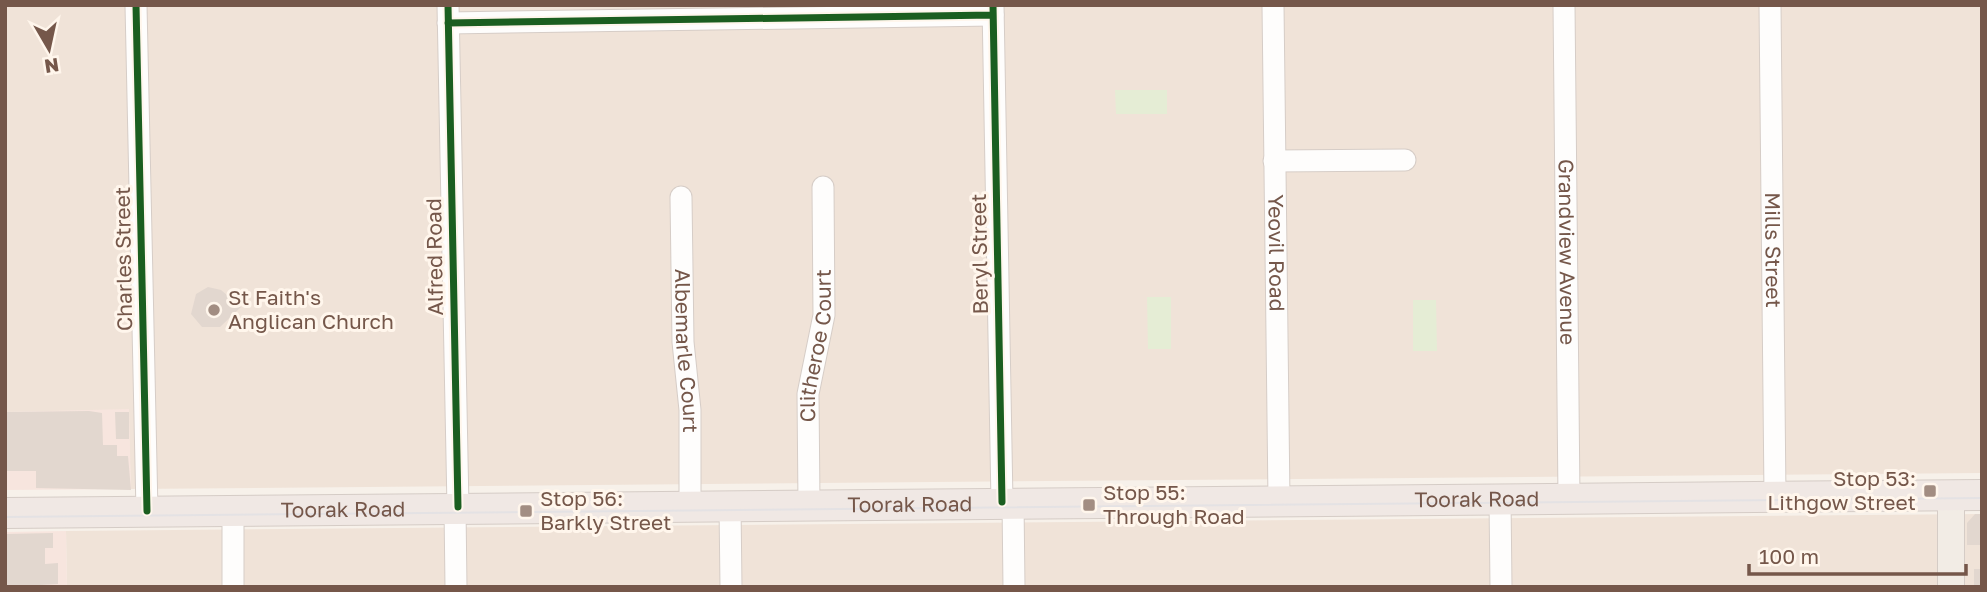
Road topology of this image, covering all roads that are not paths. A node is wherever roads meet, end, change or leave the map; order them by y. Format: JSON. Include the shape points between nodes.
{"nodes":[{"id":1,"x":136,"y":5,"type":"edge"},
{"id":2,"x":1273,"y":5,"type":"edge"},
{"id":3,"x":1564,"y":5,"type":"edge"},
{"id":4,"x":1770,"y":5,"type":"edge"},
{"id":5,"x":993,"y":10,"type":"edge"},
{"id":6,"x":448,"y":14,"type":"edge"},
{"id":7,"x":1405,"y":160,"type":"dead end"},
{"id":8,"x":1274,"y":161,"type":"junction"},
{"id":9,"x":823,"y":187,"type":"dead end"},
{"id":10,"x":681,"y":197,"type":"dead end"},
{"id":11,"x":1951,"y":495,"type":"junction"},
{"id":12,"x":1982,"y":495,"type":"edge"},
{"id":13,"x":1775,"y":496,"type":"junction"},
{"id":14,"x":1569,"y":498,"type":"junction"},
{"id":15,"x":1500,"y":499,"type":"junction"},
{"id":16,"x":1279,"y":500,"type":"junction"},
{"id":17,"x":1007,"y":502,"type":"junction"},
{"id":18,"x":809,"y":504,"type":"junction"},
{"id":19,"x":690,"y":505,"type":"junction"},
{"id":20,"x":730,"y":505,"type":"junction"},
{"id":21,"x":456,"y":508,"type":"junction"},
{"id":22,"x":233,"y":510,"type":"junction"},
{"id":23,"x":147,"y":511,"type":"junction"},
{"id":24,"x":5,"y":513,"type":"edge"},
{"id":25,"x":233,"y":587,"type":"edge"},
{"id":26,"x":456,"y":587,"type":"edge"},
{"id":27,"x":731,"y":587,"type":"edge"},
{"id":28,"x":1014,"y":587,"type":"edge"},
{"id":29,"x":1502,"y":587,"type":"edge"},
{"id":30,"x":1951,"y":587,"type":"edge"}],
"edges":[{"from":1,"to":23,"type":"street","name":"Charles Street"},
{"from":2,"to":8,"type":"street","name":"Yeovil Road"},
{"from":3,"to":14,"type":"street","name":"Grandview Avenue"},
{"from":4,"to":13,"type":"street","name":"Mills Street"},
{"from":5,"to":6,"type":"street"},
{"from":5,"to":17,"type":"street","name":"Beryl Street"},
{"from":6,"to":21,"type":"street","name":"Alfred Road"},
{"from":7,"to":8,"type":"street"},
{"from":8,"to":16,"type":"street","name":"Yeovil Road"},
{"from":9,"to":18,"type":"street","name":"Clitheroe Court","via":[[823,327],[808,394]]},
{"from":10,"to":19,"type":"street","name":"Albemarle Court"},
{"from":11,"to":12,"type":"highway","name":"Toorak Road"},
{"from":11,"to":13,"type":"highway","name":"Toorak Road"},
{"from":11,"to":30,"type":"main road"},
{"from":13,"to":14,"type":"highway","name":"Toorak Road"},
{"from":14,"to":15,"type":"highway","name":"Toorak Road"},
{"from":15,"to":16,"type":"highway","name":"Toorak Road"},
{"from":15,"to":29,"type":"street"},
{"from":16,"to":17,"type":"highway","name":"Toorak Road"},
{"from":17,"to":18,"type":"highway","name":"Toorak Road"},
{"from":17,"to":28,"type":"street","name":"Beryl Street"},
{"from":18,"to":20,"type":"highway","name":"Toorak Road"},
{"from":19,"to":20,"type":"highway","name":"Toorak Road"},
{"from":19,"to":21,"type":"highway","name":"Toorak Road"},
{"from":20,"to":27,"type":"street"},
{"from":21,"to":22,"type":"highway","name":"Toorak Road"},
{"from":21,"to":26,"type":"street","name":"Alfred Road"},
{"from":22,"to":23,"type":"highway","name":"Toorak Road"},
{"from":22,"to":25,"type":"street"},
{"from":23,"to":24,"type":"highway","name":"Toorak Road"}]}
